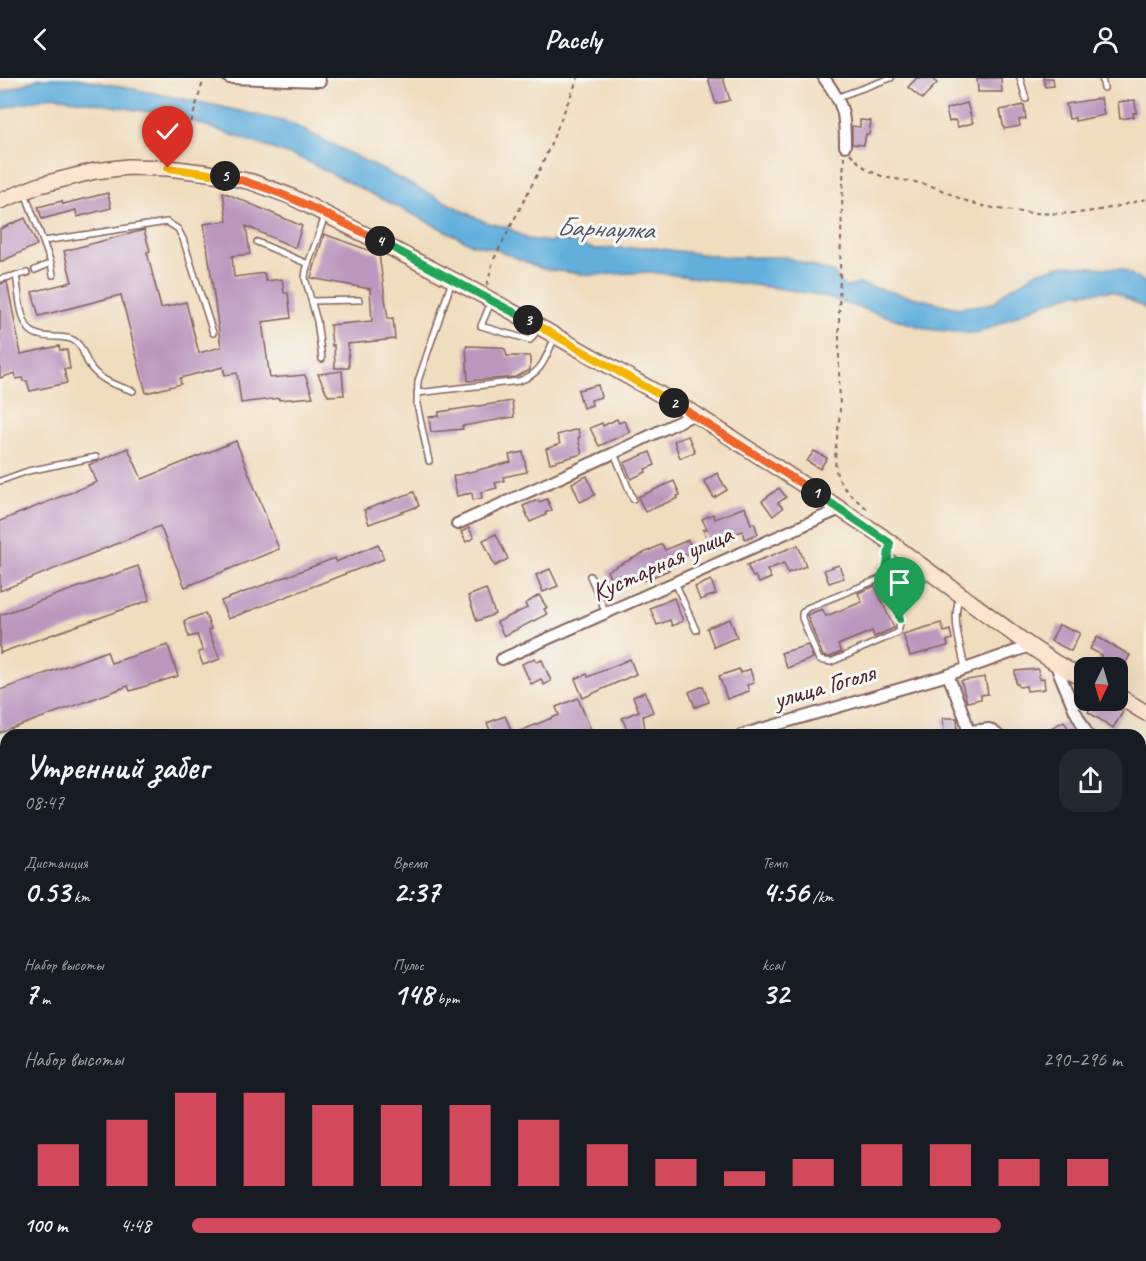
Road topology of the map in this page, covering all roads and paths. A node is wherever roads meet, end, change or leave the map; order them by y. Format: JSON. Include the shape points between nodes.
{"nodes":[{"id":1,"x":204,"y":78,"type":"edge"},
{"id":2,"x":229,"y":78,"type":"edge"},
{"id":3,"x":578,"y":78,"type":"edge"},
{"id":4,"x":825,"y":78,"type":"edge"},
{"id":5,"x":891,"y":78,"type":"edge"},
{"id":6,"x":1020,"y":78,"type":"edge"},
{"id":7,"x":1102,"y":78,"type":"edge"},
{"id":8,"x":320,"y":81,"type":"dead end"},
{"id":9,"x":1104,"y":88,"type":"dead end"},
{"id":10,"x":838,"y":97,"type":"junction"},
{"id":11,"x":1026,"y":99,"type":"dead end"},
{"id":12,"x":845,"y":146,"type":"junction"},
{"id":13,"x":168,"y":168,"type":"junction"},
{"id":14,"x":24,"y":191,"type":"junction"},
{"id":15,"x":1146,"y":199,"type":"edge"},
{"id":16,"x":0,"y":201,"type":"edge"},
{"id":17,"x":326,"y":214,"type":"junction"},
{"id":18,"x":44,"y":241,"type":"junction"},
{"id":19,"x":257,"y":242,"type":"dead end"},
{"id":20,"x":51,"y":263,"type":"junction"},
{"id":21,"x":308,"y":264,"type":"junction"},
{"id":22,"x":35,"y":270,"type":"dead end"},
{"id":23,"x":27,"y":273,"type":"dead end"},
{"id":24,"x":16,"y":275,"type":"junction"},
{"id":25,"x":53,"y":275,"type":"dead end"},
{"id":26,"x":0,"y":279,"type":"edge"},
{"id":27,"x":453,"y":280,"type":"junction"},
{"id":28,"x":488,"y":298,"type":"junction"},
{"id":29,"x":359,"y":300,"type":"dead end"},
{"id":30,"x":312,"y":301,"type":"junction"},
{"id":31,"x":540,"y":327,"type":"junction"},
{"id":32,"x":213,"y":333,"type":"dead end"},
{"id":33,"x":556,"y":335,"type":"junction"},
{"id":34,"x":322,"y":359,"type":"dead end"},
{"id":35,"x":133,"y":391,"type":"dead end"},
{"id":36,"x":417,"y":393,"type":"junction"},
{"id":37,"x":695,"y":414,"type":"junction"},
{"id":38,"x":614,"y":453,"type":"junction"},
{"id":39,"x":96,"y":457,"type":"dead end"},
{"id":40,"x":429,"y":461,"type":"dead end"},
{"id":41,"x":0,"y":481,"type":"edge"},
{"id":42,"x":633,"y":499,"type":"dead end"},
{"id":43,"x":840,"y":509,"type":"junction"},
{"id":44,"x":876,"y":516,"type":"dead end"},
{"id":45,"x":458,"y":524,"type":"dead end"},
{"id":46,"x":890,"y":543,"type":"junction"},
{"id":47,"x":590,"y":576,"type":"dead end"},
{"id":48,"x":887,"y":576,"type":"junction"},
{"id":49,"x":675,"y":582,"type":"junction"},
{"id":50,"x":961,"y":594,"type":"junction"},
{"id":51,"x":606,"y":613,"type":"junction"},
{"id":52,"x":696,"y":630,"type":"dead end"},
{"id":53,"x":1030,"y":646,"type":"junction"},
{"id":54,"x":502,"y":659,"type":"dead end"},
{"id":55,"x":1054,"y":662,"type":"junction"},
{"id":56,"x":966,"y":668,"type":"junction"},
{"id":57,"x":1074,"y":673,"type":"edge"},
{"id":58,"x":948,"y":675,"type":"junction"},
{"id":59,"x":1128,"y":702,"type":"edge"},
{"id":60,"x":1146,"y":713,"type":"edge"},
{"id":61,"x":762,"y":729,"type":"edge"},
{"id":62,"x":968,"y":729,"type":"edge"},
{"id":63,"x":1085,"y":729,"type":"edge"}],
"edges":[{"from":1,"to":13,"type":"path","via":[[186,140]]},
{"from":2,"to":8,"type":"street"},
{"from":3,"to":28,"type":"path","via":[[542,165],[493,261]]},
{"from":4,"to":10,"type":"street"},
{"from":5,"to":10,"type":"lane"},
{"from":6,"to":11,"type":"lane"},
{"from":7,"to":9,"type":"lane"},
{"from":10,"to":12,"type":"street","via":[[844,111]]},
{"from":12,"to":15,"type":"path","via":[[860,165],[879,177],[928,185],[977,205],[1074,213]]},
{"from":12,"to":44,"type":"path","via":[[836,472],[846,491]]},
{"from":13,"to":14,"type":"main road","via":[[95,171]]},
{"from":13,"to":17,"type":"main road","via":[[252,182]]},
{"from":14,"to":16,"type":"main road"},
{"from":14,"to":18,"type":"lane"},
{"from":17,"to":21,"type":"lane"},
{"from":17,"to":27,"type":"main road"},
{"from":18,"to":20,"type":"lane"},
{"from":18,"to":32,"type":"lane","via":[[167,222],[178,229],[183,239]]},
{"from":19,"to":21,"type":"lane"},
{"from":20,"to":22,"type":"lane"},
{"from":20,"to":25,"type":"lane"},
{"from":21,"to":30,"type":"lane","via":[[305,278]]},
{"from":23,"to":24,"type":"lane"},
{"from":24,"to":26,"type":"lane"},
{"from":24,"to":35,"type":"lane","via":[[23,315],[30,330],[72,340],[105,381]]},
{"from":27,"to":28,"type":"main road"},
{"from":27,"to":36,"type":"lane","via":[[420,371]]},
{"from":28,"to":31,"type":"main road"},
{"from":28,"to":31,"type":"lane","via":[[481,326],[530,340]]},
{"from":29,"to":30,"type":"lane"},
{"from":30,"to":34,"type":"lane"},
{"from":31,"to":33,"type":"main road"},
{"from":33,"to":36,"type":"lane","via":[[532,377]]},
{"from":33,"to":37,"type":"main road"},
{"from":36,"to":40,"type":"lane"},
{"from":37,"to":38,"type":"street"},
{"from":37,"to":43,"type":"main road"},
{"from":38,"to":42,"type":"lane"},
{"from":38,"to":45,"type":"street"},
{"from":39,"to":41,"type":"lane"},
{"from":43,"to":46,"type":"main road"},
{"from":43,"to":49,"type":"street","name":"Кустарная улица"},
{"from":46,"to":48,"type":"lane"},
{"from":46,"to":50,"type":"main road"},
{"from":47,"to":51,"type":"lane"},
{"from":48,"to":48,"type":"lane","via":[[900,619],[897,633],[831,662],[819,660],[802,613]]},
{"from":49,"to":51,"type":"street","name":"Кустарная улица"},
{"from":49,"to":52,"type":"lane"},
{"from":50,"to":53,"type":"main road"},
{"from":50,"to":56,"type":"lane","via":[[955,620]]},
{"from":51,"to":54,"type":"street","name":"Кустарная улица"},
{"from":53,"to":55,"type":"main road"},
{"from":53,"to":56,"type":"street","name":"улица Гоголя"},
{"from":55,"to":57,"type":"main road"},
{"from":55,"to":63,"type":"street"},
{"from":56,"to":58,"type":"street","name":"улица Гоголя"},
{"from":58,"to":61,"type":"street","name":"улица Гоголя"},
{"from":58,"to":62,"type":"street"},
{"from":59,"to":60,"type":"main road"}]}
